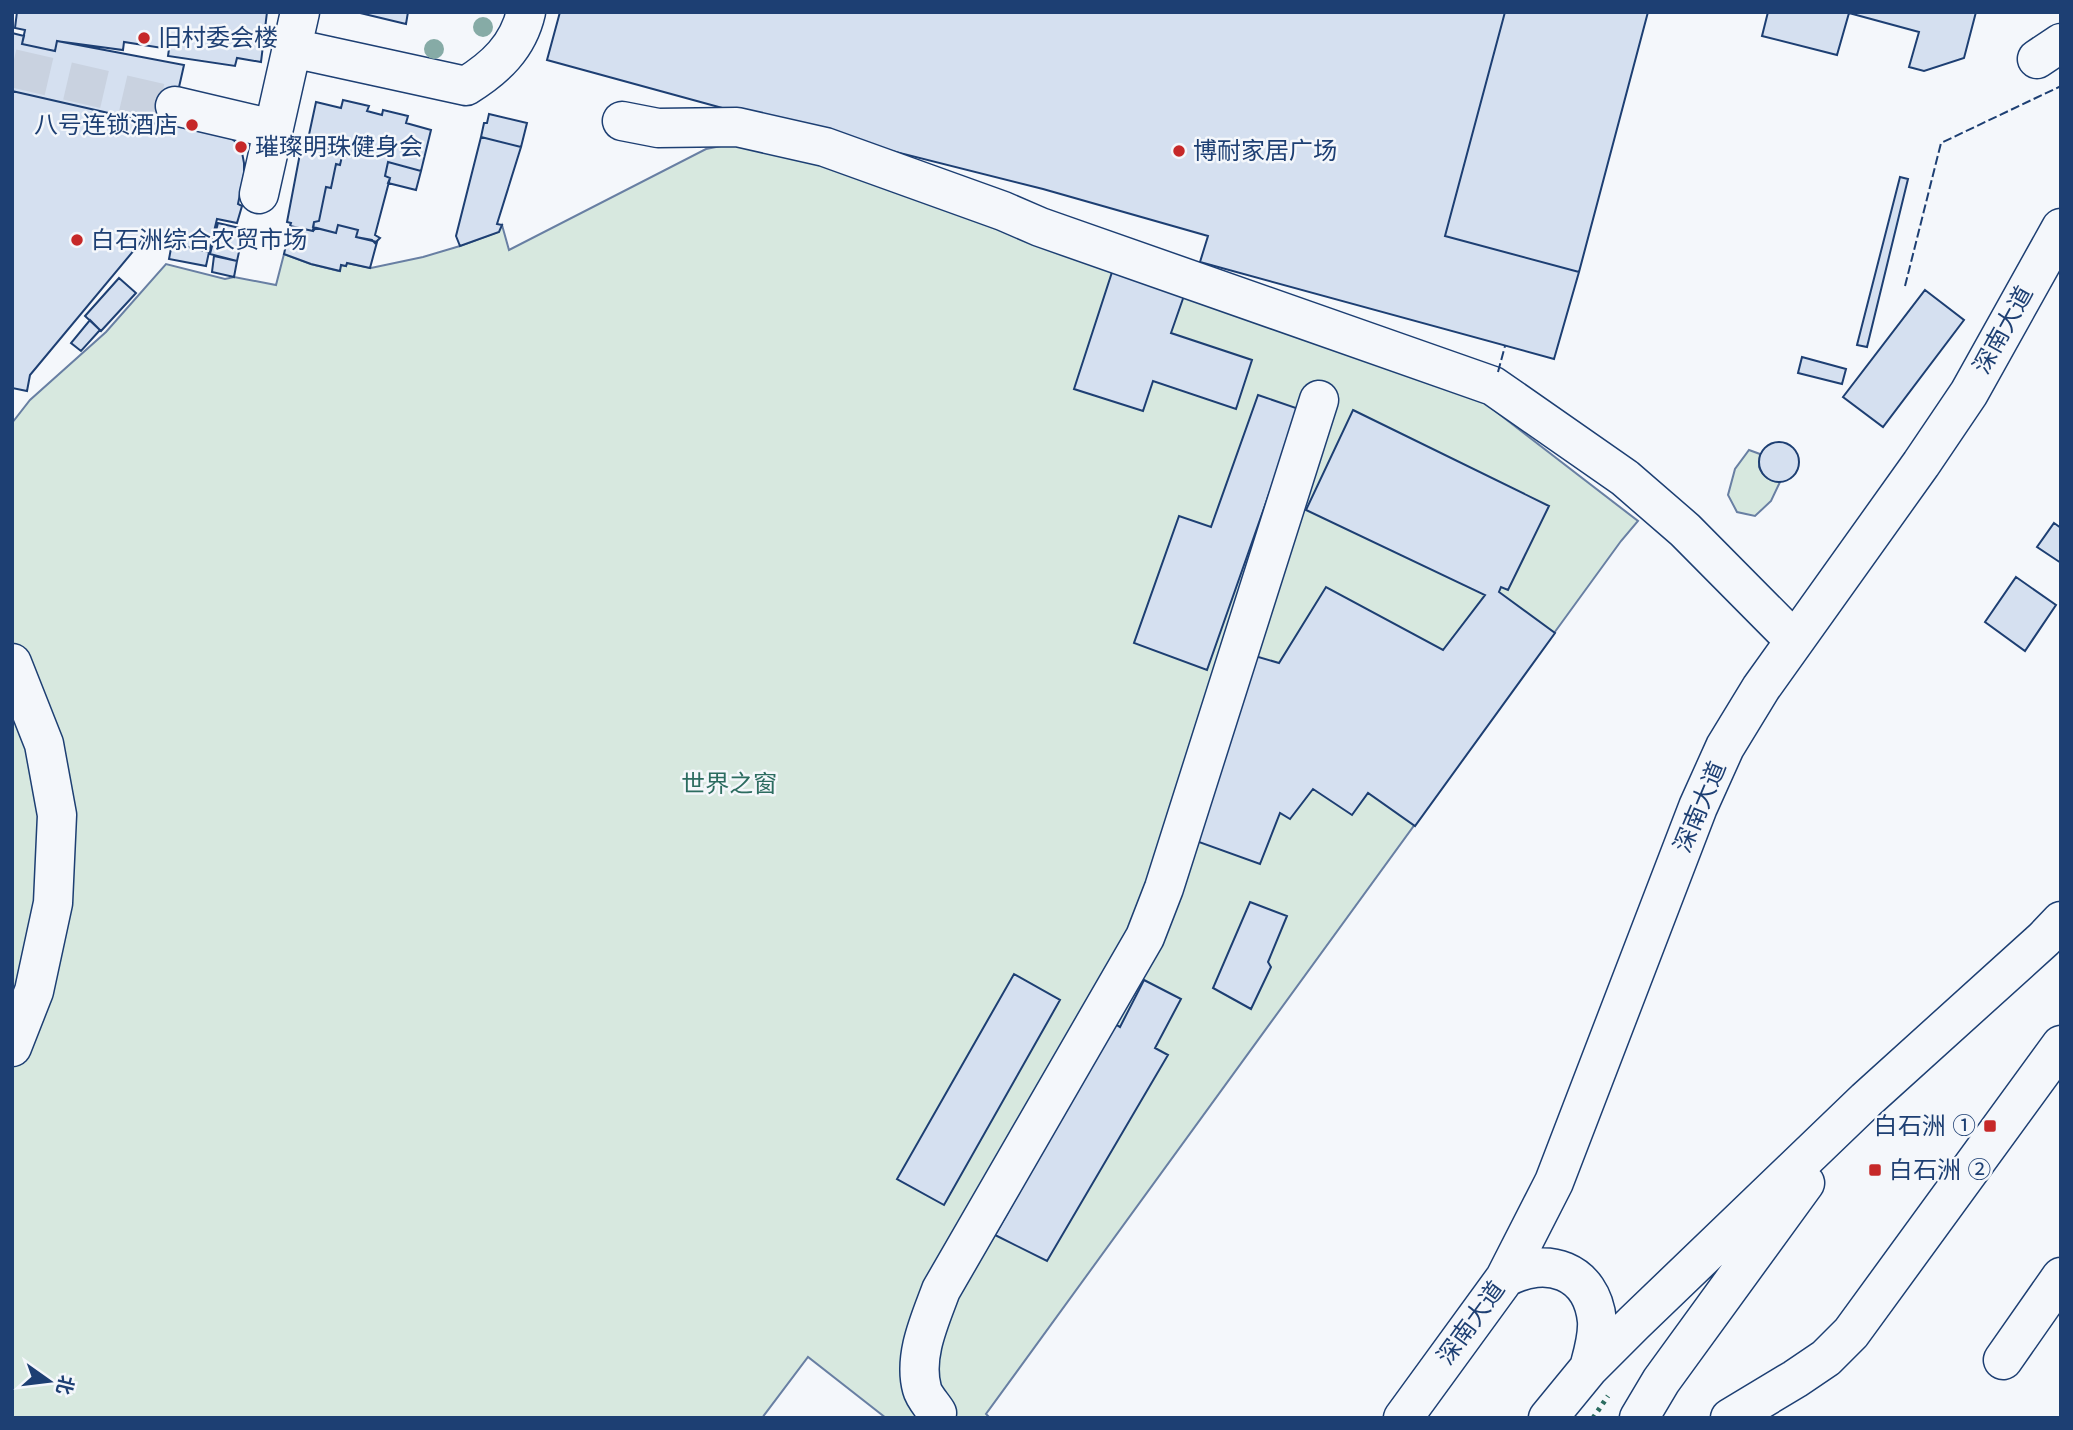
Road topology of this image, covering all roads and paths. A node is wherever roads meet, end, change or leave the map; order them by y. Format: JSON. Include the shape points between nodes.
{"nodes":[{"id":1,"x":526,"y":12,"type":"edge"},
{"id":2,"x":296,"y":30,"type":"edge"},
{"id":3,"x":175,"y":106,"type":"tunnel mouth"},
{"id":4,"x":622,"y":121,"type":"dead end"},
{"id":5,"x":273,"y":129,"type":"junction"},
{"id":6,"x":258,"y":194,"type":"dead end"},
{"id":7,"x":2061,"y":228,"type":"edge"},
{"id":8,"x":1319,"y":400,"type":"dead end"},
{"id":9,"x":1794,"y":640,"type":"junction"},
{"id":10,"x":12,"y":663,"type":"edge"},
{"id":11,"x":2061,"y":921,"type":"edge"},
{"id":12,"x":2061,"y":1045,"type":"edge"},
{"id":13,"x":12,"y":1048,"type":"edge"},
{"id":14,"x":1866,"y":1100,"type":"junction"},
{"id":15,"x":2061,"y":1277,"type":"edge"},
{"id":16,"x":1505,"y":1278,"type":"junction"},
{"id":17,"x":2003,"y":1360,"type":"dead end"},
{"id":18,"x":1589,"y":1368,"type":"junction"},
{"id":19,"x":937,"y":1413,"type":"dead end"},
{"id":20,"x":1402,"y":1418,"type":"edge"},
{"id":21,"x":1548,"y":1418,"type":"edge"},
{"id":22,"x":1636,"y":1418,"type":"edge"},
{"id":23,"x":1730,"y":1418,"type":"edge"}],
"edges":[{"from":1,"to":2,"type":"main road","via":[[504,57],[466,86]]},
{"from":2,"to":5,"type":"main road"},
{"from":3,"to":5,"type":"main road"},
{"from":4,"to":9,"type":"main road","via":[[658,128],[737,127],[825,147],[1493,386],[1625,478],[1685,530]]},
{"from":5,"to":6,"type":"main road"},
{"from":7,"to":9,"type":"main road","name":"深南大道","via":[[1969,393]]},
{"from":8,"to":19,"type":"main road","via":[[1145,937],[942,1290],[926,1331],[919,1365],[922,1391]]},
{"from":9,"to":16,"type":"main road","name":"深南大道","via":[[1760,688],[1712,775],[1564,1160]]},
{"from":10,"to":13,"type":"main road","via":[[44,744],[57,815],[53,903],[34,990]]},
{"from":11,"to":14,"type":"main road"},
{"from":12,"to":23,"type":"main road","via":[[1851,1333],[1826,1358]]},
{"from":14,"to":18,"type":"main road"},
{"from":14,"to":22,"type":"main road"},
{"from":15,"to":17,"type":"main road"},
{"from":16,"to":18,"type":"main road","via":[[1538,1266],[1558,1268],[1575,1278],[1594,1302],[1596,1344]]},
{"from":16,"to":20,"type":"main road","name":"深南大道"},
{"from":18,"to":21,"type":"main road"}]}
